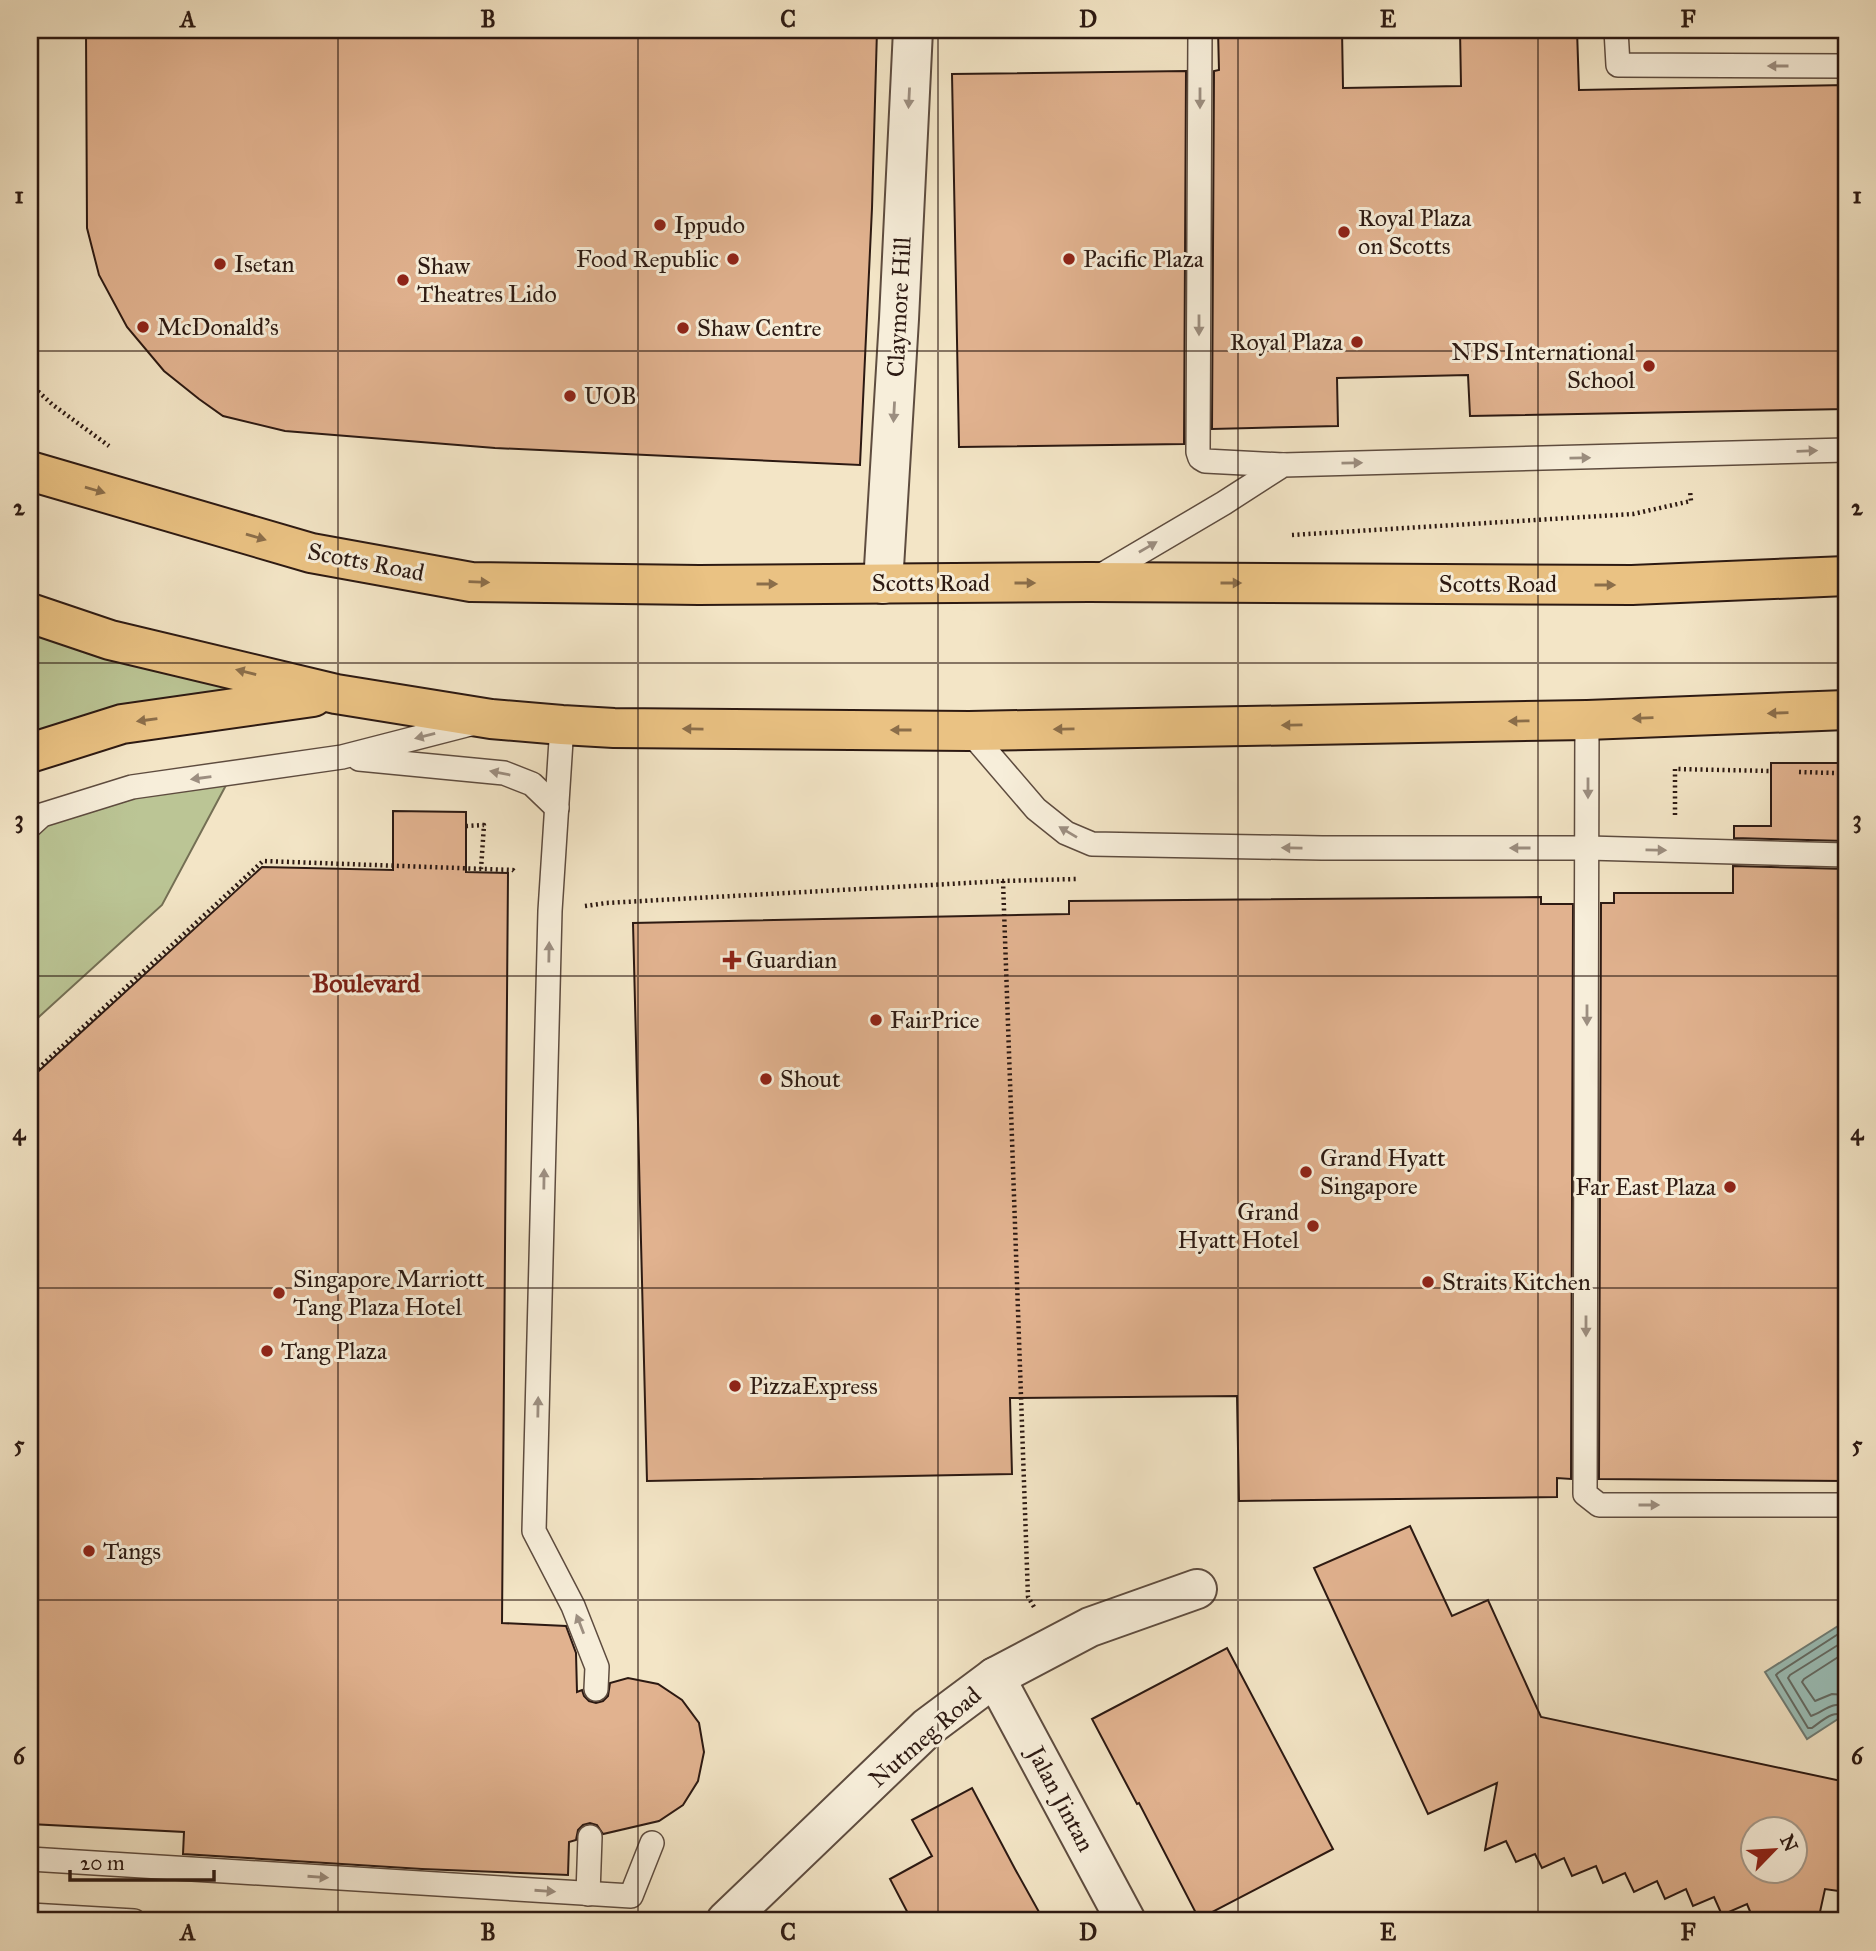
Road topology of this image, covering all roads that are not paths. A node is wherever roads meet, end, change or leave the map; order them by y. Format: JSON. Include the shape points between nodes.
{"nodes":[{"id":1,"x":913,"y":30,"type":"edge"},
{"id":2,"x":1200,"y":30,"type":"edge"},
{"id":3,"x":1616,"y":30,"type":"edge"},
{"id":4,"x":1846,"y":66,"type":"edge"},
{"id":5,"x":1846,"y":450,"type":"edge"},
{"id":6,"x":1283,"y":465,"type":"junction"},
{"id":7,"x":30,"y":471,"type":"edge"},
{"id":8,"x":1846,"y":576,"type":"edge"},
{"id":9,"x":1089,"y":582,"type":"junction"},
{"id":10,"x":883,"y":584,"type":"junction"},
{"id":11,"x":30,"y":613,"type":"edge"},
{"id":12,"x":336,"y":694,"type":"junction"},
{"id":13,"x":1846,"y":710,"type":"edge"},
{"id":14,"x":491,"y":719,"type":"junction"},
{"id":15,"x":1587,"y":719,"type":"junction"},
{"id":16,"x":562,"y":725,"type":"junction"},
{"id":17,"x":969,"y":731,"type":"junction"},
{"id":18,"x":30,"y":753,"type":"edge"},
{"id":19,"x":342,"y":757,"type":"junction"},
{"id":20,"x":557,"y":808,"type":"junction"},
{"id":21,"x":30,"y":826,"type":"edge"},
{"id":22,"x":1588,"y":848,"type":"junction"},
{"id":23,"x":1846,"y":855,"type":"edge"},
{"id":24,"x":1846,"y":1505,"type":"edge"},
{"id":25,"x":1197,"y":1589,"type":"dead end"},
{"id":26,"x":995,"y":1677,"type":"junction"},
{"id":27,"x":596,"y":1689,"type":"dead end"},
{"id":28,"x":590,"y":1837,"type":"dead end"},
{"id":29,"x":652,"y":1843,"type":"dead end"},
{"id":30,"x":30,"y":1858,"type":"edge"},
{"id":31,"x":588,"y":1894,"type":"junction"},
{"id":32,"x":30,"y":1915,"type":"edge"},
{"id":33,"x":134,"y":1921,"type":"edge"},
{"id":34,"x":726,"y":1921,"type":"edge"},
{"id":35,"x":1126,"y":1921,"type":"edge"}],
"edges":[{"from":1,"to":10,"type":"street","name":"Claymore Hill","one_way":true},
{"from":2,"to":6,"type":"lane","one_way":true,"via":[[1198,452],[1205,461]]},
{"from":4,"to":3,"type":"lane","one_way":true,"via":[[1618,65]]},
{"from":6,"to":5,"type":"lane","one_way":true},
{"from":9,"to":6,"type":"lane","one_way":true},
{"from":7,"to":10,"type":"main road","name":"Scotts Road","one_way":true,"via":[[311,553],[471,582]]},
{"from":9,"to":8,"type":"main road","name":"Scotts Road","one_way":true,"via":[[1632,585]]},
{"from":10,"to":9,"type":"main road","name":"Scotts Road","one_way":true},
{"from":12,"to":11,"type":"main road","one_way":true,"via":[[110,640]]},
{"from":12,"to":14,"type":"main road"},
{"from":12,"to":18,"type":"main road","one_way":true,"via":[[122,724]]},
{"from":13,"to":15,"type":"main road","one_way":true},
{"from":14,"to":16,"type":"main road"},
{"from":14,"to":19,"type":"lane","one_way":true},
{"from":15,"to":17,"type":"main road","one_way":true},
{"from":15,"to":22,"type":"lane","one_way":true},
{"from":17,"to":16,"type":"main road","one_way":true},
{"from":16,"to":20,"type":"lane"},
{"from":22,"to":17,"type":"lane","one_way":true,"via":[[1092,845],[1066,833],[1036,809]]},
{"from":20,"to":19,"type":"lane","one_way":true,"via":[[532,785],[504,773]]},
{"from":19,"to":21,"type":"lane","one_way":true,"via":[[132,788],[42,815]]},
{"from":27,"to":20,"type":"lane","one_way":true,"via":[[597,1667],[573,1606],[534,1531]]},
{"from":22,"to":23,"type":"lane","one_way":true},
{"from":22,"to":24,"type":"lane","one_way":true,"via":[[1585,1494],[1599,1505]]},
{"from":25,"to":26,"type":"street","name":"Nutmeg Road","via":[[1090,1627]]},
{"from":26,"to":34,"type":"street","name":"Nutmeg Road","via":[[928,1727]]},
{"from":26,"to":35,"type":"street","name":"Jalan Jintan"},
{"from":28,"to":31,"type":"lane"},
{"from":29,"to":31,"type":"lane","via":[[631,1896]]},
{"from":30,"to":31,"type":"lane","one_way":true},
{"from":32,"to":33,"type":"lane"}]}
